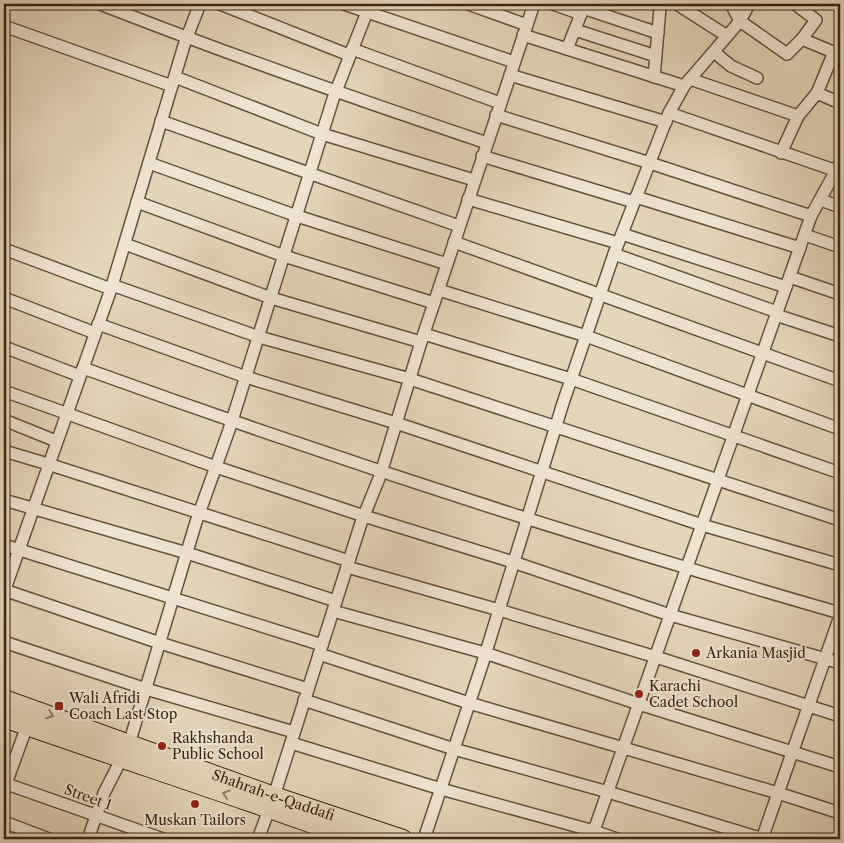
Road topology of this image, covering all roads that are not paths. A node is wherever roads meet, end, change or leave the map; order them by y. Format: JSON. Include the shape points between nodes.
{"nodes":[{"id":1,"x":100,"y":4,"type":"edge"},
{"id":2,"x":200,"y":4,"type":"edge"},
{"id":3,"x":220,"y":4,"type":"edge"},
{"id":4,"x":344,"y":4,"type":"edge"},
{"id":5,"x":468,"y":4,"type":"edge"},
{"id":6,"x":534,"y":4,"type":"edge"},
{"id":7,"x":554,"y":4,"type":"edge"},
{"id":8,"x":662,"y":4,"type":"edge"},
{"id":9,"x":678,"y":4,"type":"edge"},
{"id":10,"x":730,"y":4,"type":"edge"},
{"id":11,"x":749,"y":4,"type":"edge"},
{"id":12,"x":795,"y":4,"type":"edge"},
{"id":13,"x":368,"y":8,"type":"edge"},
{"id":14,"x":583,"y":8,"type":"edge"},
{"id":15,"x":740,"y":21,"type":"junction"},
{"id":16,"x":4,"y":26,"type":"edge"},
{"id":17,"x":525,"y":30,"type":"junction"},
{"id":18,"x":575,"y":30,"type":"junction"},
{"id":19,"x":658,"y":32,"type":"junction"},
{"id":20,"x":727,"y":36,"type":"junction"},
{"id":21,"x":187,"y":38,"type":"junction"},
{"id":22,"x":802,"y":39,"type":"junction"},
{"id":23,"x":567,"y":49,"type":"junction"},
{"id":24,"x":351,"y":52,"type":"junction"},
{"id":25,"x":714,"y":52,"type":"junction"},
{"id":26,"x":837,"y":54,"type":"edge"},
{"id":27,"x":656,"y":56,"type":"junction"},
{"id":28,"x":514,"y":62,"type":"junction"},
{"id":29,"x":510,"y":76,"type":"junction"},
{"id":30,"x":654,"y":77,"type":"junction"},
{"id":31,"x":757,"y":78,"type":"dead end"},
{"id":32,"x":173,"y":81,"type":"junction"},
{"id":33,"x":687,"y":83,"type":"junction"},
{"id":34,"x":335,"y":92,"type":"junction"},
{"id":35,"x":817,"y":93,"type":"junction"},
{"id":36,"x":500,"y":103,"type":"junction"},
{"id":37,"x":840,"y":103,"type":"edge"},
{"id":38,"x":496,"y":115,"type":"junction"},
{"id":39,"x":798,"y":116,"type":"junction"},
{"id":40,"x":668,"y":118,"type":"junction"},
{"id":41,"x":161,"y":121,"type":"junction"},
{"id":42,"x":322,"y":134,"type":"junction"},
{"id":43,"x":487,"y":143,"type":"junction"},
{"id":44,"x":781,"y":152,"type":"junction"},
{"id":45,"x":482,"y":156,"type":"junction"},
{"id":46,"x":149,"y":163,"type":"junction"},
{"id":47,"x":650,"y":163,"type":"junction"},
{"id":48,"x":839,"y":167,"type":"edge"},
{"id":49,"x":310,"y":174,"type":"junction"},
{"id":50,"x":474,"y":180,"type":"junction"},
{"id":51,"x":468,"y":199,"type":"junction"},
{"id":52,"x":635,"y":199,"type":"junction"},
{"id":53,"x":821,"y":200,"type":"junction"},
{"id":54,"x":137,"y":202,"type":"junction"},
{"id":55,"x":840,"y":207,"type":"edge"},
{"id":56,"x":297,"y":216,"type":"junction"},
{"id":57,"x":811,"y":216,"type":"junction"},
{"id":58,"x":459,"y":226,"type":"junction"},
{"id":59,"x":805,"y":234,"type":"junction"},
{"id":60,"x":454,"y":242,"type":"junction"},
{"id":61,"x":124,"y":244,"type":"junction"},
{"id":62,"x":618,"y":244,"type":"junction"},
{"id":63,"x":840,"y":246,"type":"edge"},
{"id":64,"x":800,"y":248,"type":"junction"},
{"id":65,"x":4,"y":249,"type":"edge"},
{"id":66,"x":284,"y":256,"type":"junction"},
{"id":67,"x":447,"y":264,"type":"junction"},
{"id":68,"x":788,"y":282,"type":"junction"},
{"id":69,"x":112,"y":287,"type":"junction"},
{"id":70,"x":439,"y":290,"type":"junction"},
{"id":71,"x":600,"y":294,"type":"junction"},
{"id":72,"x":840,"y":294,"type":"edge"},
{"id":73,"x":4,"y":298,"type":"edge"},
{"id":74,"x":271,"y":298,"type":"junction"},
{"id":75,"x":434,"y":303,"type":"junction"},
{"id":76,"x":777,"y":314,"type":"junction"},
{"id":77,"x":97,"y":328,"type":"junction"},
{"id":78,"x":586,"y":336,"type":"junction"},
{"id":79,"x":840,"y":336,"type":"edge"},
{"id":80,"x":258,"y":337,"type":"junction"},
{"id":81,"x":423,"y":338,"type":"junction"},
{"id":82,"x":4,"y":347,"type":"edge"},
{"id":83,"x":763,"y":353,"type":"junction"},
{"id":84,"x":81,"y":372,"type":"junction"},
{"id":85,"x":246,"y":377,"type":"junction"},
{"id":86,"x":410,"y":379,"type":"junction"},
{"id":87,"x":571,"y":379,"type":"junction"},
{"id":88,"x":840,"y":381,"type":"edge"},
{"id":89,"x":4,"y":391,"type":"edge"},
{"id":90,"x":748,"y":394,"type":"junction"},
{"id":91,"x":66,"y":414,"type":"junction"},
{"id":92,"x":4,"y":420,"type":"edge"},
{"id":93,"x":232,"y":422,"type":"junction"},
{"id":94,"x":396,"y":423,"type":"junction"},
{"id":95,"x":556,"y":426,"type":"junction"},
{"id":96,"x":840,"y":429,"type":"edge"},
{"id":97,"x":734,"y":436,"type":"junction"},
{"id":98,"x":56,"y":441,"type":"junction"},
{"id":99,"x":4,"y":451,"type":"edge"},
{"id":100,"x":48,"y":464,"type":"junction"},
{"id":101,"x":216,"y":467,"type":"junction"},
{"id":102,"x":382,"y":470,"type":"junction"},
{"id":103,"x":542,"y":471,"type":"junction"},
{"id":104,"x":840,"y":473,"type":"edge"},
{"id":105,"x":718,"y":480,"type":"junction"},
{"id":106,"x":4,"y":500,"type":"edge"},
{"id":107,"x":32,"y":509,"type":"junction"},
{"id":108,"x":199,"y":514,"type":"junction"},
{"id":109,"x":364,"y":516,"type":"junction"},
{"id":110,"x":527,"y":518,"type":"junction"},
{"id":111,"x":840,"y":520,"type":"edge"},
{"id":112,"x":702,"y":525,"type":"junction"},
{"id":113,"x":4,"y":545,"type":"edge"},
{"id":114,"x":18,"y":550,"type":"junction"},
{"id":115,"x":187,"y":553,"type":"junction"},
{"id":116,"x":514,"y":562,"type":"junction"},
{"id":117,"x":348,"y":564,"type":"junction"},
{"id":118,"x":840,"y":565,"type":"edge"},
{"id":119,"x":687,"y":569,"type":"junction"},
{"id":120,"x":4,"y":591,"type":"edge"},
{"id":121,"x":173,"y":599,"type":"junction"},
{"id":122,"x":335,"y":606,"type":"junction"},
{"id":123,"x":499,"y":610,"type":"junction"},
{"id":124,"x":670,"y":615,"type":"junction"},
{"id":125,"x":840,"y":615,"type":"edge"},
{"id":126,"x":4,"y":642,"type":"edge"},
{"id":127,"x":160,"y":643,"type":"junction"},
{"id":128,"x":321,"y":650,"type":"junction"},
{"id":129,"x":485,"y":653,"type":"junction"},
{"id":130,"x":656,"y":657,"type":"junction"},
{"id":131,"x":825,"y":658,"type":"junction"},
{"id":132,"x":840,"y":663,"type":"edge"},
{"id":133,"x":146,"y":689,"type":"junction"},
{"id":134,"x":308,"y":689,"type":"junction"},
{"id":135,"x":4,"y":699,"type":"edge"},
{"id":136,"x":304,"y":700,"type":"junction"},
{"id":137,"x":469,"y":704,"type":"junction"},
{"id":138,"x":639,"y":704,"type":"junction"},
{"id":139,"x":808,"y":706,"type":"junction"},
{"id":140,"x":840,"y":716,"type":"edge"},
{"id":141,"x":4,"y":718,"type":"edge"},
{"id":142,"x":27,"y":726,"type":"junction"},
{"id":143,"x":292,"y":737,"type":"junction"},
{"id":144,"x":454,"y":749,"type":"junction"},
{"id":145,"x":623,"y":749,"type":"junction"},
{"id":146,"x":125,"y":751,"type":"junction"},
{"id":147,"x":792,"y":752,"type":"junction"},
{"id":148,"x":840,"y":767,"type":"edge"},
{"id":149,"x":4,"y":785,"type":"edge"},
{"id":150,"x":440,"y":789,"type":"junction"},
{"id":151,"x":608,"y":792,"type":"junction"},
{"id":152,"x":778,"y":793,"type":"junction"},
{"id":153,"x":271,"y":802,"type":"junction"},
{"id":154,"x":840,"y":813,"type":"edge"},
{"id":155,"x":96,"y":817,"type":"junction"},
{"id":156,"x":4,"y":822,"type":"edge"},
{"id":157,"x":137,"y":835,"type":"edge"},
{"id":158,"x":593,"y":835,"type":"edge"},
{"id":159,"x":49,"y":839,"type":"edge"},
{"id":160,"x":88,"y":839,"type":"edge"},
{"id":161,"x":162,"y":839,"type":"edge"},
{"id":162,"x":258,"y":839,"type":"edge"},
{"id":163,"x":355,"y":839,"type":"edge"},
{"id":164,"x":404,"y":839,"type":"edge"},
{"id":165,"x":424,"y":839,"type":"edge"},
{"id":166,"x":617,"y":839,"type":"edge"},
{"id":167,"x":763,"y":839,"type":"edge"}],
"edges":[{"from":1,"to":21,"type":"street"},
{"from":2,"to":21,"type":"street"},
{"from":3,"to":24,"type":"street"},
{"from":4,"to":13,"type":"street"},
{"from":5,"to":17,"type":"street"},
{"from":6,"to":17,"type":"street"},
{"from":7,"to":14,"type":"street"},
{"from":8,"to":19,"type":"street"},
{"from":9,"to":20,"type":"street"},
{"from":10,"to":15,"type":"street"},
{"from":11,"to":15,"type":"street"},
{"from":12,"to":22,"type":"street","via":[[816,20]]},
{"from":13,"to":24,"type":"street"},
{"from":13,"to":28,"type":"street"},
{"from":14,"to":18,"type":"street"},
{"from":14,"to":19,"type":"street"},
{"from":15,"to":20,"type":"street"},
{"from":15,"to":22,"type":"street","via":[[787,54]]},
{"from":16,"to":32,"type":"street"},
{"from":17,"to":23,"type":"street"},
{"from":17,"to":28,"type":"street"},
{"from":18,"to":23,"type":"street"},
{"from":18,"to":27,"type":"street"},
{"from":19,"to":27,"type":"street"},
{"from":20,"to":25,"type":"street"},
{"from":21,"to":32,"type":"street"},
{"from":21,"to":34,"type":"street"},
{"from":22,"to":26,"type":"street"},
{"from":23,"to":30,"type":"street"},
{"from":24,"to":34,"type":"street"},
{"from":24,"to":36,"type":"street"},
{"from":25,"to":31,"type":"street","via":[[731,66]]},
{"from":25,"to":33,"type":"street"},
{"from":26,"to":35,"type":"street"},
{"from":27,"to":30,"type":"street"},
{"from":28,"to":29,"type":"street"},
{"from":29,"to":36,"type":"street"},
{"from":29,"to":40,"type":"street"},
{"from":30,"to":33,"type":"street"},
{"from":32,"to":41,"type":"street"},
{"from":32,"to":42,"type":"street"},
{"from":33,"to":39,"type":"street"},
{"from":33,"to":40,"type":"street"},
{"from":34,"to":42,"type":"street"},
{"from":34,"to":43,"type":"street"},
{"from":35,"to":37,"type":"street"},
{"from":35,"to":39,"type":"street"},
{"from":36,"to":38,"type":"street"},
{"from":38,"to":43,"type":"street"},
{"from":38,"to":47,"type":"street"},
{"from":39,"to":44,"type":"street"},
{"from":40,"to":44,"type":"street"},
{"from":40,"to":47,"type":"street"},
{"from":41,"to":46,"type":"street"},
{"from":41,"to":49,"type":"street"},
{"from":42,"to":49,"type":"street"},
{"from":42,"to":50,"type":"street"},
{"from":43,"to":45,"type":"street"},
{"from":44,"to":48,"type":"street"},
{"from":45,"to":50,"type":"street"},
{"from":45,"to":52,"type":"street"},
{"from":46,"to":54,"type":"street"},
{"from":46,"to":56,"type":"street"},
{"from":47,"to":52,"type":"street"},
{"from":47,"to":57,"type":"street"},
{"from":48,"to":53,"type":"street"},
{"from":49,"to":56,"type":"street"},
{"from":49,"to":58,"type":"street"},
{"from":50,"to":51,"type":"street"},
{"from":51,"to":58,"type":"street"},
{"from":51,"to":62,"type":"street"},
{"from":52,"to":62,"type":"street"},
{"from":52,"to":64,"type":"street"},
{"from":53,"to":55,"type":"street"},
{"from":53,"to":57,"type":"street"},
{"from":54,"to":61,"type":"street"},
{"from":54,"to":66,"type":"street"},
{"from":56,"to":66,"type":"street"},
{"from":56,"to":67,"type":"street"},
{"from":57,"to":59,"type":"street"},
{"from":58,"to":60,"type":"street"},
{"from":59,"to":63,"type":"street"},
{"from":59,"to":64,"type":"street"},
{"from":60,"to":67,"type":"street"},
{"from":60,"to":71,"type":"street"},
{"from":61,"to":69,"type":"street"},
{"from":61,"to":74,"type":"street"},
{"from":62,"to":68,"type":"street"},
{"from":62,"to":71,"type":"street"},
{"from":62,"to":76,"type":"street"},
{"from":64,"to":68,"type":"street"},
{"from":65,"to":69,"type":"street"},
{"from":66,"to":74,"type":"street"},
{"from":66,"to":75,"type":"street"},
{"from":67,"to":70,"type":"street"},
{"from":68,"to":72,"type":"street"},
{"from":68,"to":76,"type":"street"},
{"from":69,"to":77,"type":"street"},
{"from":69,"to":80,"type":"street"},
{"from":70,"to":75,"type":"street"},
{"from":70,"to":78,"type":"street"},
{"from":71,"to":78,"type":"street"},
{"from":71,"to":83,"type":"street"},
{"from":73,"to":77,"type":"street"},
{"from":74,"to":80,"type":"street"},
{"from":74,"to":81,"type":"street"},
{"from":75,"to":81,"type":"street"},
{"from":76,"to":79,"type":"street"},
{"from":76,"to":83,"type":"street"},
{"from":77,"to":84,"type":"street"},
{"from":77,"to":85,"type":"street"},
{"from":78,"to":87,"type":"street"},
{"from":78,"to":90,"type":"street"},
{"from":80,"to":85,"type":"street"},
{"from":80,"to":86,"type":"street"},
{"from":81,"to":86,"type":"street"},
{"from":81,"to":87,"type":"street"},
{"from":82,"to":84,"type":"street"},
{"from":83,"to":88,"type":"street"},
{"from":83,"to":90,"type":"street"},
{"from":84,"to":91,"type":"street"},
{"from":84,"to":93,"type":"street"},
{"from":85,"to":93,"type":"street"},
{"from":85,"to":94,"type":"street"},
{"from":86,"to":94,"type":"street"},
{"from":86,"to":95,"type":"street"},
{"from":87,"to":95,"type":"street"},
{"from":87,"to":97,"type":"street"},
{"from":89,"to":91,"type":"street"},
{"from":90,"to":96,"type":"street"},
{"from":90,"to":97,"type":"street"},
{"from":91,"to":98,"type":"street"},
{"from":91,"to":101,"type":"street"},
{"from":92,"to":98,"type":"street"},
{"from":93,"to":101,"type":"street"},
{"from":93,"to":102,"type":"street"},
{"from":94,"to":102,"type":"street"},
{"from":94,"to":103,"type":"street"},
{"from":95,"to":103,"type":"street"},
{"from":95,"to":105,"type":"street"},
{"from":97,"to":104,"type":"street"},
{"from":97,"to":105,"type":"street"},
{"from":98,"to":100,"type":"street"},
{"from":99,"to":100,"type":"street"},
{"from":100,"to":107,"type":"street"},
{"from":100,"to":108,"type":"street"},
{"from":101,"to":108,"type":"street"},
{"from":101,"to":109,"type":"street"},
{"from":102,"to":109,"type":"street"},
{"from":102,"to":110,"type":"street"},
{"from":103,"to":110,"type":"street"},
{"from":103,"to":112,"type":"street"},
{"from":105,"to":111,"type":"street"},
{"from":105,"to":112,"type":"street"},
{"from":106,"to":107,"type":"street"},
{"from":107,"to":114,"type":"street"},
{"from":107,"to":115,"type":"street"},
{"from":108,"to":115,"type":"street"},
{"from":108,"to":117,"type":"street"},
{"from":109,"to":116,"type":"street"},
{"from":109,"to":117,"type":"street"},
{"from":110,"to":116,"type":"street"},
{"from":110,"to":119,"type":"street"},
{"from":112,"to":118,"type":"street"},
{"from":112,"to":119,"type":"street"},
{"from":113,"to":114,"type":"street"},
{"from":114,"to":120,"type":"street"},
{"from":114,"to":121,"type":"street"},
{"from":115,"to":121,"type":"street"},
{"from":115,"to":122,"type":"street"},
{"from":116,"to":123,"type":"street"},
{"from":116,"to":124,"type":"street"},
{"from":117,"to":122,"type":"street"},
{"from":117,"to":123,"type":"street"},
{"from":119,"to":124,"type":"street"},
{"from":119,"to":125,"type":"street"},
{"from":120,"to":127,"type":"street"},
{"from":121,"to":127,"type":"street"},
{"from":121,"to":128,"type":"street"},
{"from":122,"to":128,"type":"street"},
{"from":122,"to":129,"type":"street"},
{"from":123,"to":129,"type":"street"},
{"from":123,"to":130,"type":"street"},
{"from":124,"to":130,"type":"street"},
{"from":124,"to":131,"type":"street"},
{"from":125,"to":131,"type":"street"},
{"from":126,"to":133,"type":"street"},
{"from":127,"to":133,"type":"street"},
{"from":127,"to":134,"type":"street"},
{"from":128,"to":134,"type":"street"},
{"from":128,"to":137,"type":"street"},
{"from":129,"to":137,"type":"street"},
{"from":129,"to":138,"type":"street"},
{"from":130,"to":138,"type":"street"},
{"from":130,"to":139,"type":"street"},
{"from":131,"to":132,"type":"street"},
{"from":131,"to":139,"type":"street"},
{"from":133,"to":143,"type":"street"},
{"from":133,"to":146,"type":"street"},
{"from":134,"to":136,"type":"street"},
{"from":135,"to":146,"type":"main road","name":"Shahrah-e-Qaddafi","one_way":true},
{"from":136,"to":143,"type":"street"},
{"from":136,"to":144,"type":"street"},
{"from":137,"to":144,"type":"street"},
{"from":137,"to":145,"type":"street"},
{"from":138,"to":145,"type":"street"},
{"from":138,"to":147,"type":"street"},
{"from":139,"to":140,"type":"street"},
{"from":139,"to":147,"type":"street"},
{"from":141,"to":142,"type":"main road","name":"Shahrah-e-Qaddafi"},
{"from":142,"to":146,"type":"main road","name":"Shahrah-e-Qaddafi"},
{"from":142,"to":149,"type":"street"},
{"from":143,"to":150,"type":"street"},
{"from":143,"to":153,"type":"street"},
{"from":144,"to":150,"type":"street"},
{"from":144,"to":151,"type":"street"},
{"from":145,"to":151,"type":"street"},
{"from":145,"to":152,"type":"street"},
{"from":146,"to":153,"type":"main road","name":"Shahrah-e-Qaddafi"},
{"from":146,"to":155,"type":"street"},
{"from":147,"to":148,"type":"street"},
{"from":147,"to":152,"type":"street"},
{"from":149,"to":155,"type":"street","name":"Street 1"},
{"from":150,"to":158,"type":"street"},
{"from":150,"to":165,"type":"street"},
{"from":151,"to":158,"type":"street"},
{"from":151,"to":167,"type":"street"},
{"from":152,"to":154,"type":"street"},
{"from":152,"to":167,"type":"street"},
{"from":153,"to":162,"type":"street"},
{"from":153,"to":163,"type":"main road","name":"Shahrah-e-Qaddafi"},
{"from":153,"to":164,"type":"main road","name":"Shahrah-e-Qaddafi"},
{"from":155,"to":157,"type":"street","name":"Street 1"},
{"from":155,"to":160,"type":"street"},
{"from":156,"to":159,"type":"street"},
{"from":157,"to":161,"type":"street","name":"Street 1"},
{"from":158,"to":166,"type":"street"}]}
